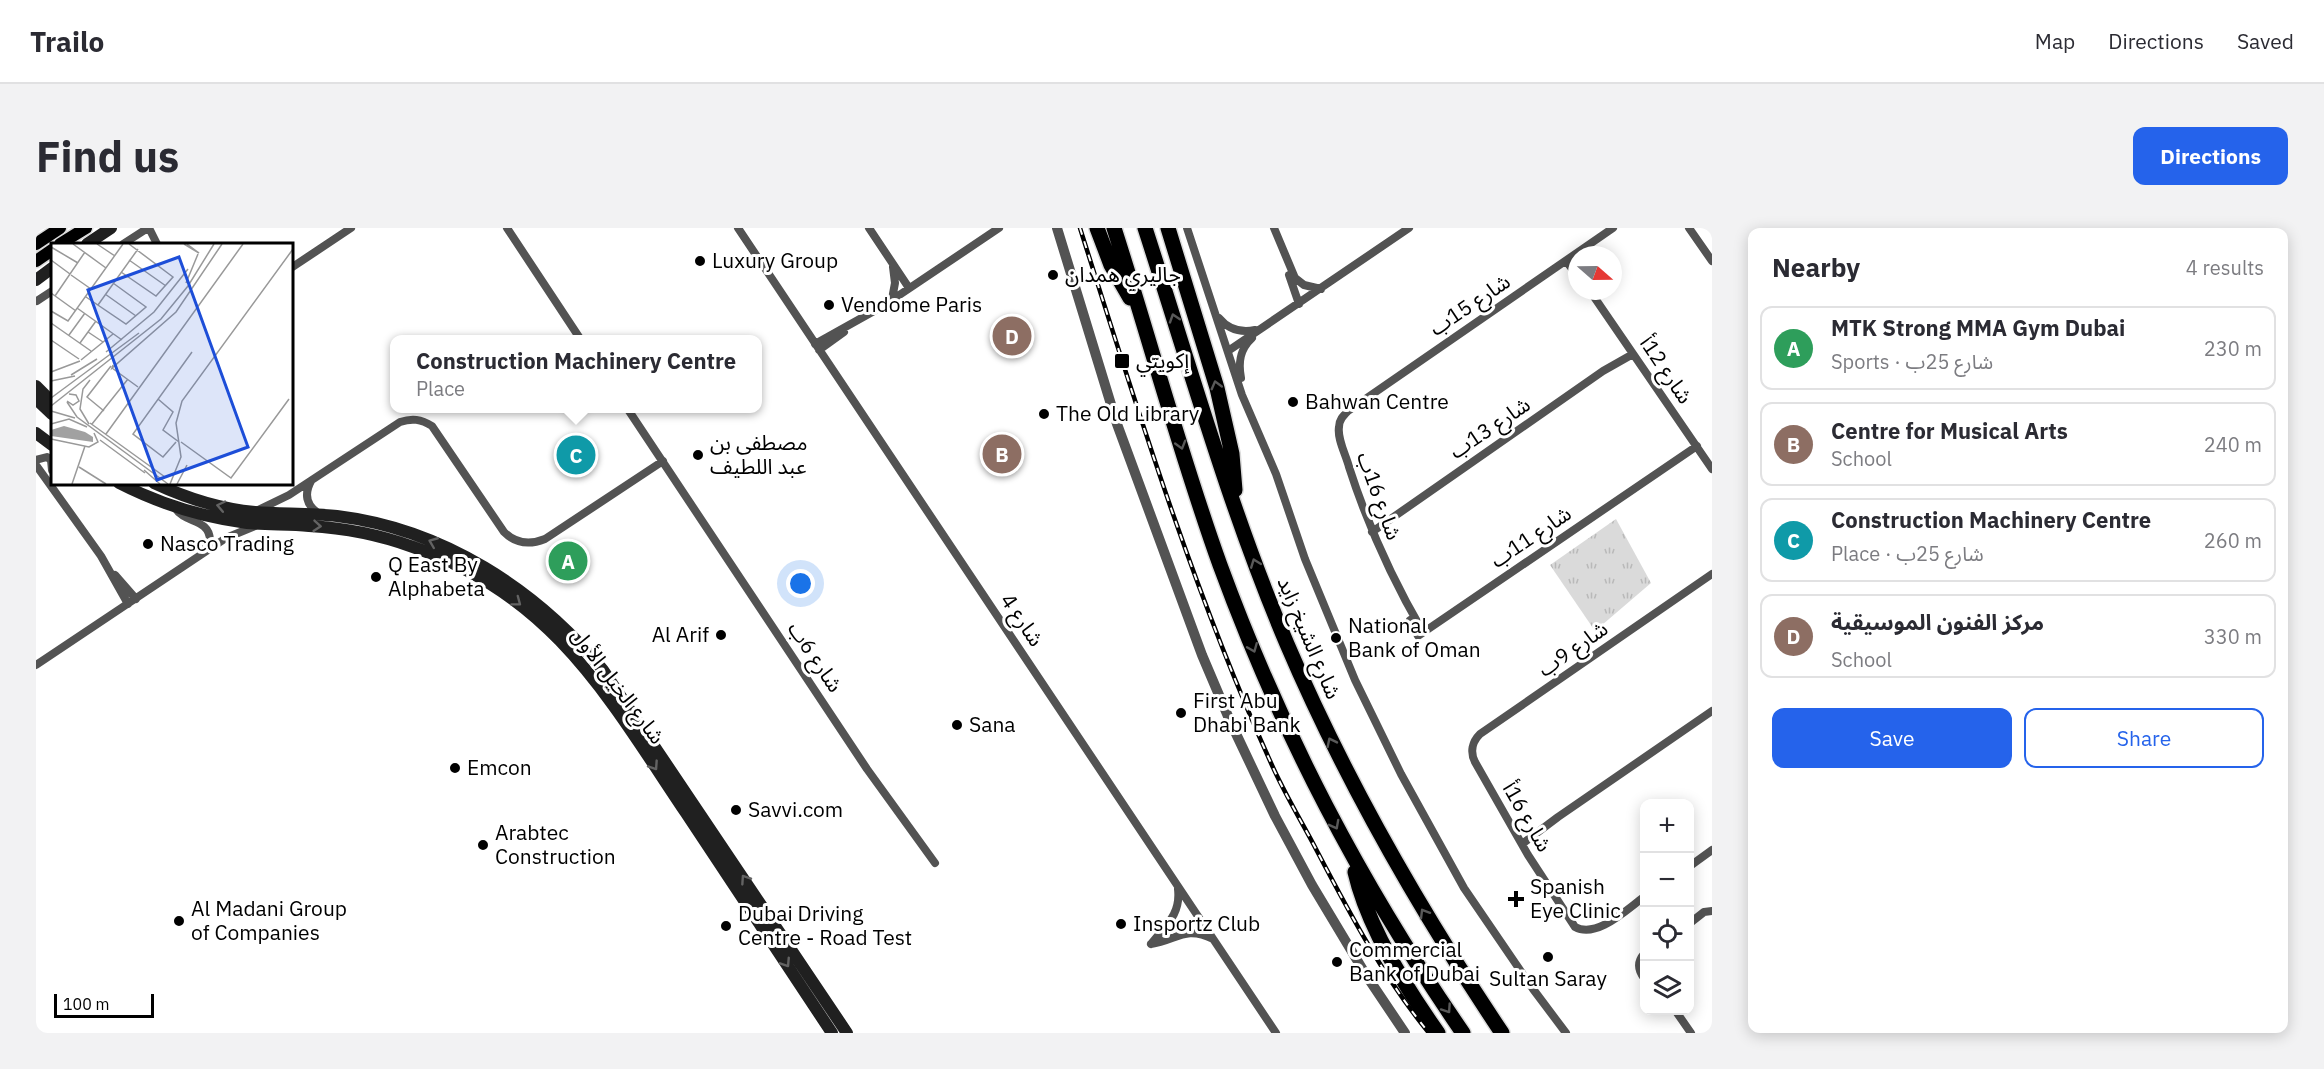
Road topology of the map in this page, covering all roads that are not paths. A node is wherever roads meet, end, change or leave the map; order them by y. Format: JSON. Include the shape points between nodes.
{"nodes":[{"id":1,"x":60,"y":228,"type":"edge"},
{"id":2,"x":86,"y":228,"type":"edge"},
{"id":3,"x":111,"y":228,"type":"edge"},
{"id":4,"x":148,"y":228,"type":"edge"},
{"id":5,"x":351,"y":228,"type":"edge"},
{"id":6,"x":507,"y":228,"type":"edge"},
{"id":7,"x":738,"y":228,"type":"edge"},
{"id":8,"x":869,"y":228,"type":"edge"},
{"id":9,"x":999,"y":228,"type":"edge"},
{"id":10,"x":1097,"y":228,"type":"edge"},
{"id":11,"x":1114,"y":228,"type":"edge"},
{"id":12,"x":1145,"y":228,"type":"edge"},
{"id":13,"x":1168,"y":228,"type":"edge"},
{"id":14,"x":1186,"y":228,"type":"edge"},
{"id":15,"x":1274,"y":228,"type":"edge"},
{"id":16,"x":1409,"y":228,"type":"edge"},
{"id":17,"x":1613,"y":228,"type":"edge"},
{"id":18,"x":1689,"y":228,"type":"edge"},
{"id":19,"x":1059,"y":231,"type":"edge"},
{"id":20,"x":62,"y":243,"type":"edge"},
{"id":21,"x":88,"y":243,"type":"edge"},
{"id":22,"x":125,"y":243,"type":"edge"},
{"id":23,"x":156,"y":243,"type":"edge"},
{"id":24,"x":36,"y":244,"type":"edge"},
{"id":25,"x":1281,"y":246,"type":"junction"},
{"id":26,"x":1587,"y":246,"type":"edge"},
{"id":27,"x":51,"y":251,"type":"edge"},
{"id":28,"x":1711,"y":258,"type":"edge"},
{"id":29,"x":1568,"y":260,"type":"edge"},
{"id":30,"x":36,"y":261,"type":"edge"},
{"id":31,"x":891,"y":261,"type":"junction"},
{"id":32,"x":292,"y":267,"type":"edge"},
{"id":33,"x":51,"y":269,"type":"edge"},
{"id":34,"x":36,"y":280,"type":"edge"},
{"id":35,"x":909,"y":288,"type":"junction"},
{"id":36,"x":1321,"y":289,"type":"junction"},
{"id":37,"x":51,"y":292,"type":"edge"},
{"id":38,"x":892,"y":299,"type":"junction"},
{"id":39,"x":1596,"y":300,"type":"edge"},
{"id":40,"x":37,"y":301,"type":"edge"},
{"id":41,"x":1299,"y":304,"type":"junction"},
{"id":42,"x":1214,"y":312,"type":"junction"},
{"id":43,"x":1141,"y":314,"type":"junction"},
{"id":44,"x":1261,"y":329,"type":"junction"},
{"id":45,"x":578,"y":335,"type":"edge"},
{"id":46,"x":817,"y":347,"type":"junction"},
{"id":47,"x":1228,"y":351,"type":"junction"},
{"id":48,"x":1632,"y":351,"type":"junction"},
{"id":49,"x":36,"y":386,"type":"edge"},
{"id":50,"x":36,"y":399,"type":"edge"},
{"id":51,"x":51,"y":401,"type":"edge"},
{"id":52,"x":1246,"y":404,"type":"junction"},
{"id":53,"x":1348,"y":411,"type":"joint"},
{"id":54,"x":51,"y":413,"type":"edge"},
{"id":55,"x":630,"y":413,"type":"edge"},
{"id":56,"x":36,"y":433,"type":"edge"},
{"id":57,"x":51,"y":444,"type":"edge"},
{"id":58,"x":1695,"y":444,"type":"junction"},
{"id":59,"x":51,"y":460,"type":"edge"},
{"id":60,"x":663,"y":461,"type":"junction"},
{"id":61,"x":36,"y":462,"type":"edge"},
{"id":62,"x":1712,"y":469,"type":"edge"},
{"id":63,"x":315,"y":477,"type":"junction"},
{"id":64,"x":51,"y":483,"type":"edge"},
{"id":65,"x":52,"y":484,"type":"edge"},
{"id":66,"x":56,"y":484,"type":"edge"},
{"id":67,"x":121,"y":484,"type":"edge"},
{"id":68,"x":157,"y":484,"type":"edge"},
{"id":69,"x":66,"y":504,"type":"junction"},
{"id":70,"x":1234,"y":505,"type":"junction"},
{"id":71,"x":176,"y":508,"type":"junction"},
{"id":72,"x":254,"y":512,"type":"junction"},
{"id":73,"x":321,"y":515,"type":"junction"},
{"id":74,"x":267,"y":524,"type":"junction"},
{"id":75,"x":1371,"y":528,"type":"junction"},
{"id":76,"x":197,"y":558,"type":"junction"},
{"id":77,"x":1712,"y":574,"type":"edge"},
{"id":78,"x":132,"y":602,"type":"junction"},
{"id":79,"x":1420,"y":634,"type":"joint"},
{"id":80,"x":36,"y":665,"type":"edge"},
{"id":81,"x":1712,"y":711,"type":"edge"},
{"id":82,"x":1475,"y":762,"type":"joint"},
{"id":83,"x":1521,"y":842,"type":"junction"},
{"id":84,"x":1712,"y":850,"type":"edge"},
{"id":85,"x":1353,"y":860,"type":"junction"},
{"id":86,"x":935,"y":863,"type":"dead end"},
{"id":87,"x":1694,"y":863,"type":"edge"},
{"id":88,"x":1178,"y":886,"type":"junction"},
{"id":89,"x":1640,"y":900,"type":"edge"},
{"id":90,"x":1712,"y":911,"type":"edge"},
{"id":91,"x":1694,"y":919,"type":"edge"},
{"id":92,"x":1215,"y":940,"type":"junction"},
{"id":93,"x":1487,"y":1011,"type":"junction"},
{"id":94,"x":1678,"y":1015,"type":"edge"},
{"id":95,"x":832,"y":1033,"type":"edge"},
{"id":96,"x":847,"y":1033,"type":"edge"},
{"id":97,"x":1276,"y":1033,"type":"edge"},
{"id":98,"x":1405,"y":1033,"type":"edge"},
{"id":99,"x":1438,"y":1033,"type":"edge"},
{"id":100,"x":1464,"y":1033,"type":"edge"},
{"id":101,"x":1502,"y":1033,"type":"edge"},
{"id":102,"x":1515,"y":1033,"type":"edge"},
{"id":103,"x":1566,"y":1033,"type":"edge"},
{"id":104,"x":1691,"y":1033,"type":"edge"}],
"edges":[{"from":1,"to":24,"type":"main road"},
{"from":2,"to":20,"type":"main road"},
{"from":3,"to":21,"type":"main road"},
{"from":4,"to":22,"type":"street"},
{"from":4,"to":23,"type":"street"},
{"from":5,"to":32,"type":"street"},
{"from":6,"to":45,"type":"street"},
{"from":7,"to":46,"type":"street","name":"شارع 4"},
{"from":8,"to":31,"type":"street"},
{"from":9,"to":35,"type":"street"},
{"from":10,"to":43,"type":"highway","via":[[1118,278]]},
{"from":11,"to":43,"type":"highway"},
{"from":70,"to":12,"type":"highway","name":"شارع الشيخ زايد","one_way":true},
{"from":70,"to":13,"type":"highway","one_way":true,"via":[[1234,466],[1224,418]]},
{"from":14,"to":42,"type":"street"},
{"from":15,"to":25,"type":"street"},
{"from":16,"to":36,"type":"street"},
{"from":17,"to":26,"type":"street","name":"شارع 15ب"},
{"from":18,"to":28,"type":"street"},
{"from":19,"to":98,"type":"street","via":[[1117,424],[1230,720],[1312,885]]},
{"from":25,"to":36,"type":"street","via":[[1295,278]]},
{"from":25,"to":41,"type":"street"},
{"from":27,"to":30,"type":"main road"},
{"from":29,"to":53,"type":"street","name":"شارع 15ب"},
{"from":31,"to":35,"type":"street"},
{"from":31,"to":38,"type":"street","via":[[895,277]]},
{"from":33,"to":34,"type":"main road"},
{"from":35,"to":38,"type":"street"},
{"from":36,"to":41,"type":"street"},
{"from":37,"to":40,"type":"street"},
{"from":38,"to":46,"type":"street"},
{"from":39,"to":48,"type":"street","name":"شارع 12أ"},
{"from":41,"to":44,"type":"street"},
{"from":42,"to":44,"type":"street","via":[[1234,330]]},
{"from":42,"to":47,"type":"street"},
{"from":43,"to":85,"type":"highway","one_way":true,"via":[[1202,513],[1239,615],[1304,763]]},
{"from":44,"to":47,"type":"street"},
{"from":44,"to":52,"type":"street","via":[[1245,345],[1240,359]]},
{"from":46,"to":88,"type":"street","name":"شارع 4"},
{"from":47,"to":52,"type":"street"},
{"from":48,"to":58,"type":"street","name":"شارع 12أ"},
{"from":48,"to":75,"type":"street","name":"شارع 13ب"},
{"from":49,"to":51,"type":"main road"},
{"from":50,"to":54,"type":"main road"},
{"from":52,"to":103,"type":"street","via":[[1339,643],[1398,768],[1468,894]]},
{"from":53,"to":75,"type":"street","name":"شارع 16ب","via":[[1340,421],[1339,432]]},
{"from":55,"to":60,"type":"street","name":"شارع 6ب"},
{"from":56,"to":57,"type":"main road"},
{"from":58,"to":62,"type":"street","name":"شارع 12أ"},
{"from":58,"to":79,"type":"street","name":"شارع 11ب"},
{"from":59,"to":61,"type":"street","via":[[47,457]]},
{"from":60,"to":63,"type":"street","via":[[550,536],[529,543],[504,532],[435,430],[416,419],[400,422]]},
{"from":60,"to":86,"type":"street","name":"شارع 6ب","via":[[867,769]]},
{"from":61,"to":64,"type":"street"},
{"from":63,"to":72,"type":"street"},
{"from":63,"to":73,"type":"street","via":[[308,485],[307,501]]},
{"from":65,"to":69,"type":"street"},
{"from":66,"to":69,"type":"street"},
{"from":67,"to":71,"type":"main road","name":"شارع الخيل الأول"},
{"from":72,"to":68,"type":"main road","name":"شارع الخيل الأول","one_way":true,"via":[[200,501]]},
{"from":69,"to":78,"type":"street"},
{"from":93,"to":70,"type":"highway","name":"شارع الشيخ زايد","one_way":true,"via":[[1409,888],[1344,767],[1286,643]]},
{"from":71,"to":74,"type":"main road","name":"شارع الخيل الأول"},
{"from":71,"to":76,"type":"street","via":[[208,530],[208,544]]},
{"from":72,"to":73,"type":"main road","name":"شارع الخيل الأول"},
{"from":96,"to":73,"type":"main road","name":"شارع الخيل الأول","one_way":true,"via":[[629,706],[566,629],[510,583],[454,550],[385,526]]},
{"from":74,"to":76,"type":"street","via":[[232,534]]},
{"from":74,"to":95,"type":"main road","name":"شارع الخيل الأول","one_way":true,"via":[[346,530],[415,547],[494,586],[546,626],[606,695]]},
{"from":75,"to":79,"type":"street","name":"شارع 16ب"},
{"from":76,"to":78,"type":"street"},
{"from":77,"to":82,"type":"street","name":"شارع 9ب","via":[[1480,734],[1472,749]]},
{"from":78,"to":80,"type":"street"},
{"from":81,"to":83,"type":"street"},
{"from":82,"to":83,"type":"street","name":"شارع 16أ"},
{"from":83,"to":89,"type":"street","name":"شارع 16أ","via":[[1571,923],[1585,930],[1599,928]]},
{"from":84,"to":87,"type":"street"},
{"from":85,"to":99,"type":"highway","via":[[1365,905],[1398,969]]},
{"from":85,"to":100,"type":"highway","one_way":true},
{"from":88,"to":92,"type":"street","name":"شارع 4"},
{"from":88,"to":92,"type":"street","via":[[1176,914],[1151,944],[1191,932]]},
{"from":90,"to":91,"type":"street"},
{"from":92,"to":97,"type":"street","name":"شارع 4"},
{"from":93,"to":101,"type":"highway","name":"شارع الشيخ زايد"},
{"from":93,"to":102,"type":"highway"},
{"from":94,"to":104,"type":"street"}]}
